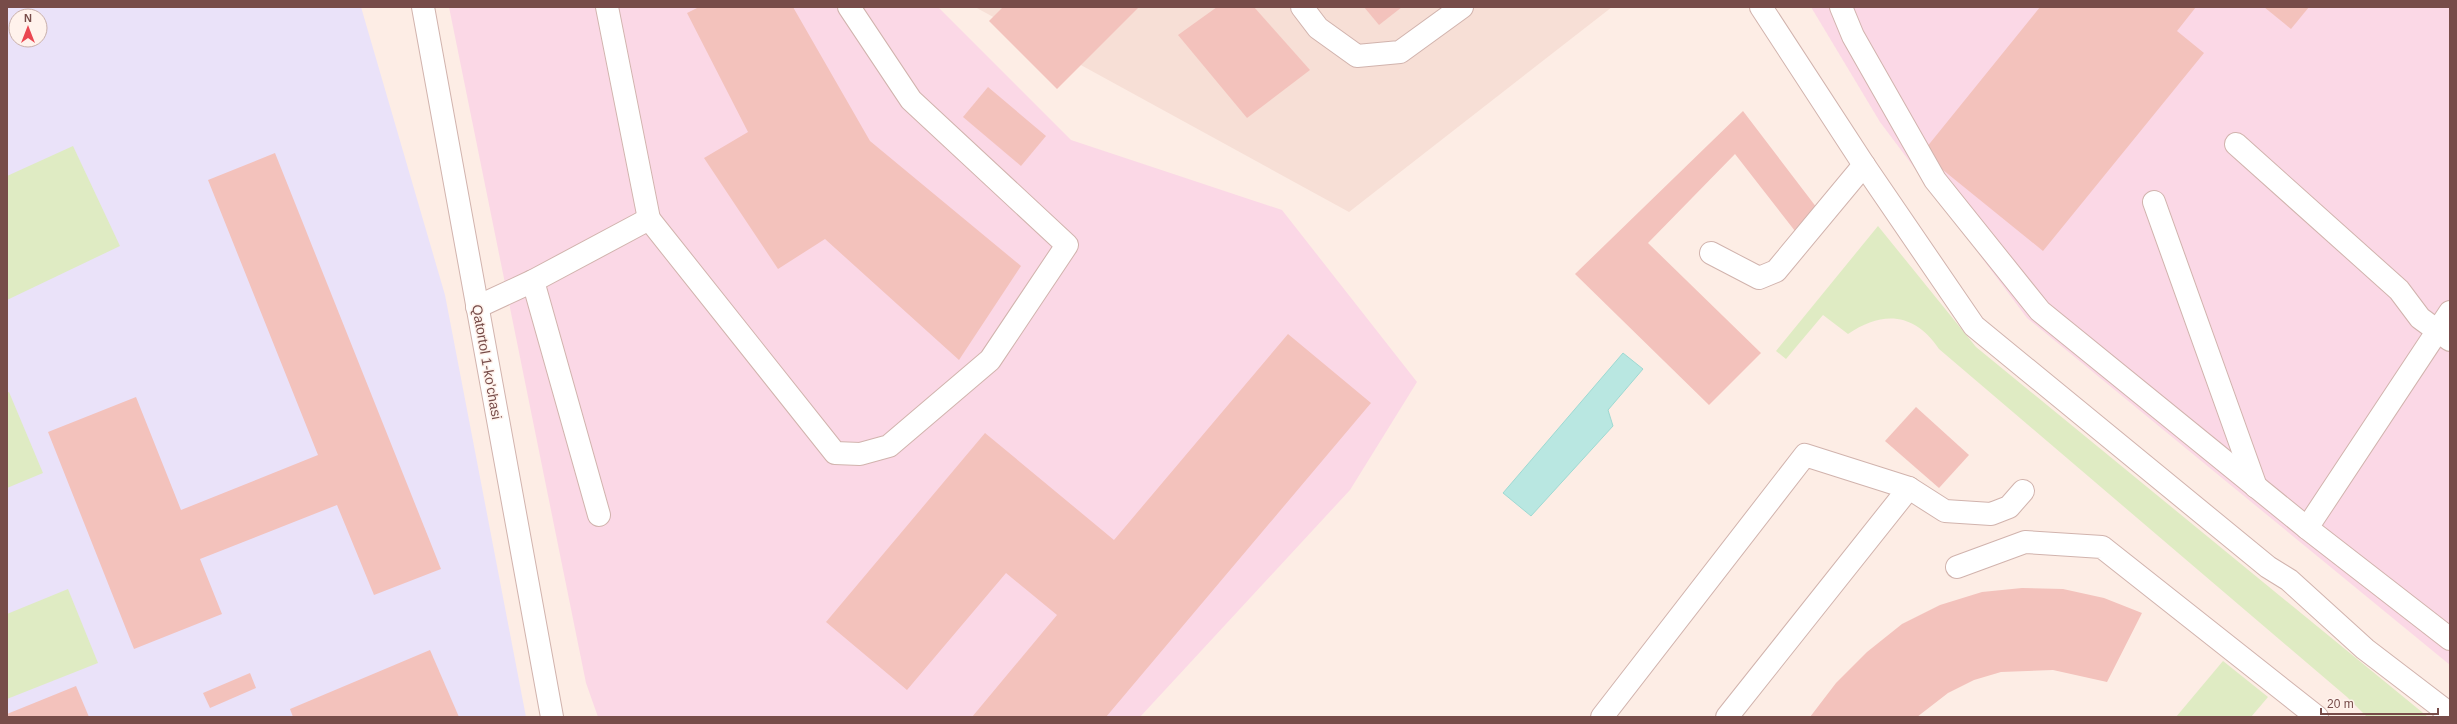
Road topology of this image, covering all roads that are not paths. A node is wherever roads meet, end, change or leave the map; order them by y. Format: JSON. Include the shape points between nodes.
{"nodes":[{"id":1,"x":423,"y":7,"type":"edge"},
{"id":2,"x":607,"y":7,"type":"edge"},
{"id":3,"x":849,"y":7,"type":"edge"},
{"id":4,"x":1302,"y":7,"type":"edge"},
{"id":5,"x":1462,"y":7,"type":"edge"},
{"id":6,"x":1761,"y":7,"type":"edge"},
{"id":7,"x":1841,"y":7,"type":"edge"},
{"id":8,"x":2236,"y":144,"type":"dead end"},
{"id":9,"x":1864,"y":165,"type":"junction"},
{"id":10,"x":2154,"y":202,"type":"dead end"},
{"id":11,"x":649,"y":219,"type":"junction"},
{"id":12,"x":1711,"y":253,"type":"dead end"},
{"id":13,"x":533,"y":281,"type":"junction"},
{"id":14,"x":478,"y":307,"type":"junction"},
{"id":15,"x":2450,"y":312,"type":"edge"},
{"id":16,"x":2444,"y":335,"type":"edge"},
{"id":17,"x":2256,"y":487,"type":"junction"},
{"id":18,"x":1909,"y":488,"type":"junction"},
{"id":19,"x":2023,"y":491,"type":"dead end"},
{"id":20,"x":600,"y":515,"type":"dead end"},
{"id":21,"x":2307,"y":528,"type":"junction"},
{"id":22,"x":1957,"y":567,"type":"dead end"},
{"id":23,"x":2450,"y":639,"type":"edge"},
{"id":24,"x":2450,"y":714,"type":"edge"},
{"id":25,"x":552,"y":717,"type":"edge"},
{"id":26,"x":1602,"y":717,"type":"edge"},
{"id":27,"x":1727,"y":717,"type":"edge"},
{"id":28,"x":2318,"y":717,"type":"edge"}],
"edges":[{"from":1,"to":14,"type":"street","name":"Qatortol 1-ko'chasi"},
{"from":2,"to":11,"type":"street"},
{"from":3,"to":11,"type":"street","via":[[911,100],[1066,245],[990,360],[889,446],[860,454],[835,453]]},
{"from":4,"to":5,"type":"street","via":[[1318,28],[1357,56],[1400,52]]},
{"from":6,"to":9,"type":"street"},
{"from":7,"to":17,"type":"street","via":[[1853,36],[1935,180],[2040,310]]},
{"from":8,"to":16,"type":"street","via":[[2399,290],[2420,318]]},
{"from":9,"to":12,"type":"street","via":[[1776,271],[1759,278]]},
{"from":9,"to":24,"type":"street","via":[[1974,326],[2268,567],[2289,580],[2365,649]]},
{"from":10,"to":17,"type":"street"},
{"from":11,"to":13,"type":"street"},
{"from":13,"to":14,"type":"street"},
{"from":13,"to":20,"type":"street"},
{"from":14,"to":25,"type":"street","name":"Qatortol 1-ko'chasi"},
{"from":15,"to":16,"type":"street"},
{"from":16,"to":21,"type":"street"},
{"from":17,"to":21,"type":"street"},
{"from":18,"to":19,"type":"street","via":[[1945,511],[1991,514],[2009,507]]},
{"from":18,"to":26,"type":"street","via":[[1805,455]]},
{"from":18,"to":27,"type":"street"},
{"from":21,"to":23,"type":"street"},
{"from":22,"to":28,"type":"street","via":[[2025,542],[2102,547]]}]}
